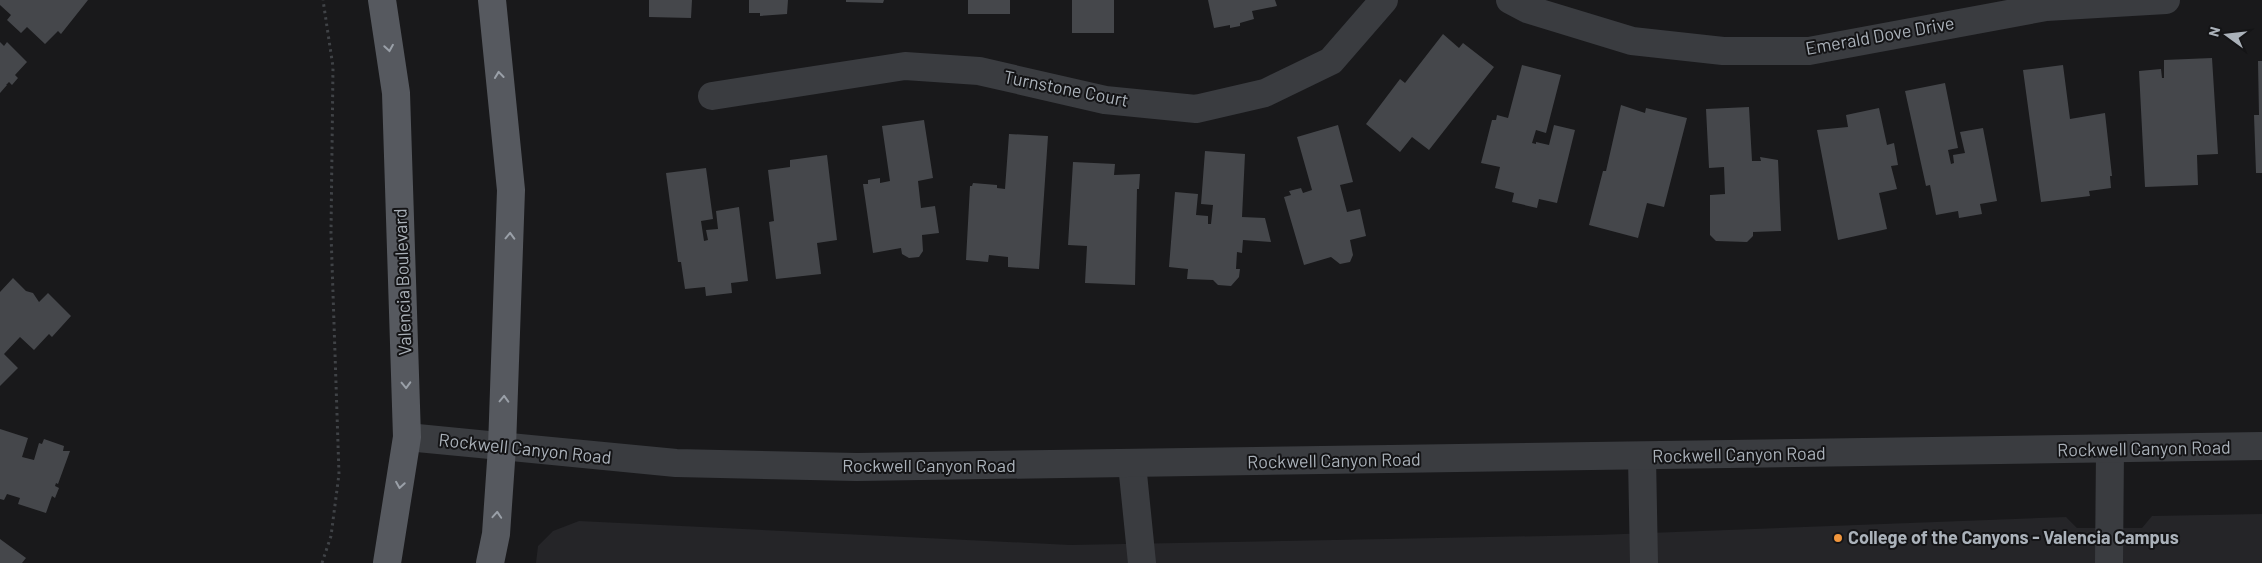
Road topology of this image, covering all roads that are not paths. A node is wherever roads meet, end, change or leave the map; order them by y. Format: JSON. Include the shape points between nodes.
{"nodes":[{"id":1,"x":382,"y":0,"type":"edge"},
{"id":2,"x":492,"y":0,"type":"edge"},
{"id":3,"x":1384,"y":0,"type":"edge"},
{"id":4,"x":1510,"y":0,"type":"edge"},
{"id":5,"x":2166,"y":0,"type":"edge"},
{"id":6,"x":712,"y":96,"type":"dead end"},
{"id":7,"x":408,"y":437,"type":"junction"},
{"id":8,"x":2262,"y":446,"type":"edge"},
{"id":9,"x":502,"y":448,"type":"junction"},
{"id":10,"x":2110,"y":450,"type":"junction"},
{"id":11,"x":1642,"y":457,"type":"junction"},
{"id":12,"x":1132,"y":464,"type":"junction"},
{"id":13,"x":387,"y":563,"type":"edge"},
{"id":14,"x":490,"y":563,"type":"edge"},
{"id":15,"x":1142,"y":563,"type":"edge"},
{"id":16,"x":1644,"y":563,"type":"edge"},
{"id":17,"x":2109,"y":563,"type":"edge"}],
"edges":[{"from":1,"to":7,"type":"main road","name":"Valencia Boulevard","one_way":true,"via":[[396,93]]},
{"from":9,"to":2,"type":"main road","one_way":true,"via":[[511,190]]},
{"from":3,"to":6,"type":"street","name":"Turnstone Court","via":[[1331,61],[1265,93],[1196,109],[1106,100],[979,71],[906,66]]},
{"from":4,"to":5,"type":"street","name":"Emerald Dove Drive","via":[[1527,9],[1632,41],[1723,51],[1809,51],[2046,7]]},
{"from":7,"to":9,"type":"street","name":"Rockwell Canyon Road"},
{"from":7,"to":13,"type":"main road","name":"Valencia Boulevard","one_way":true},
{"from":8,"to":10,"type":"street","name":"Rockwell Canyon Road"},
{"from":9,"to":12,"type":"street","name":"Rockwell Canyon Road","via":[[676,463],[857,467]]},
{"from":14,"to":9,"type":"main road","one_way":true,"via":[[496,534]]},
{"from":10,"to":11,"type":"street","name":"Rockwell Canyon Road"},
{"from":10,"to":17,"type":"street"},
{"from":11,"to":12,"type":"street","name":"Rockwell Canyon Road"},
{"from":11,"to":16,"type":"street"},
{"from":12,"to":15,"type":"street"}]}
